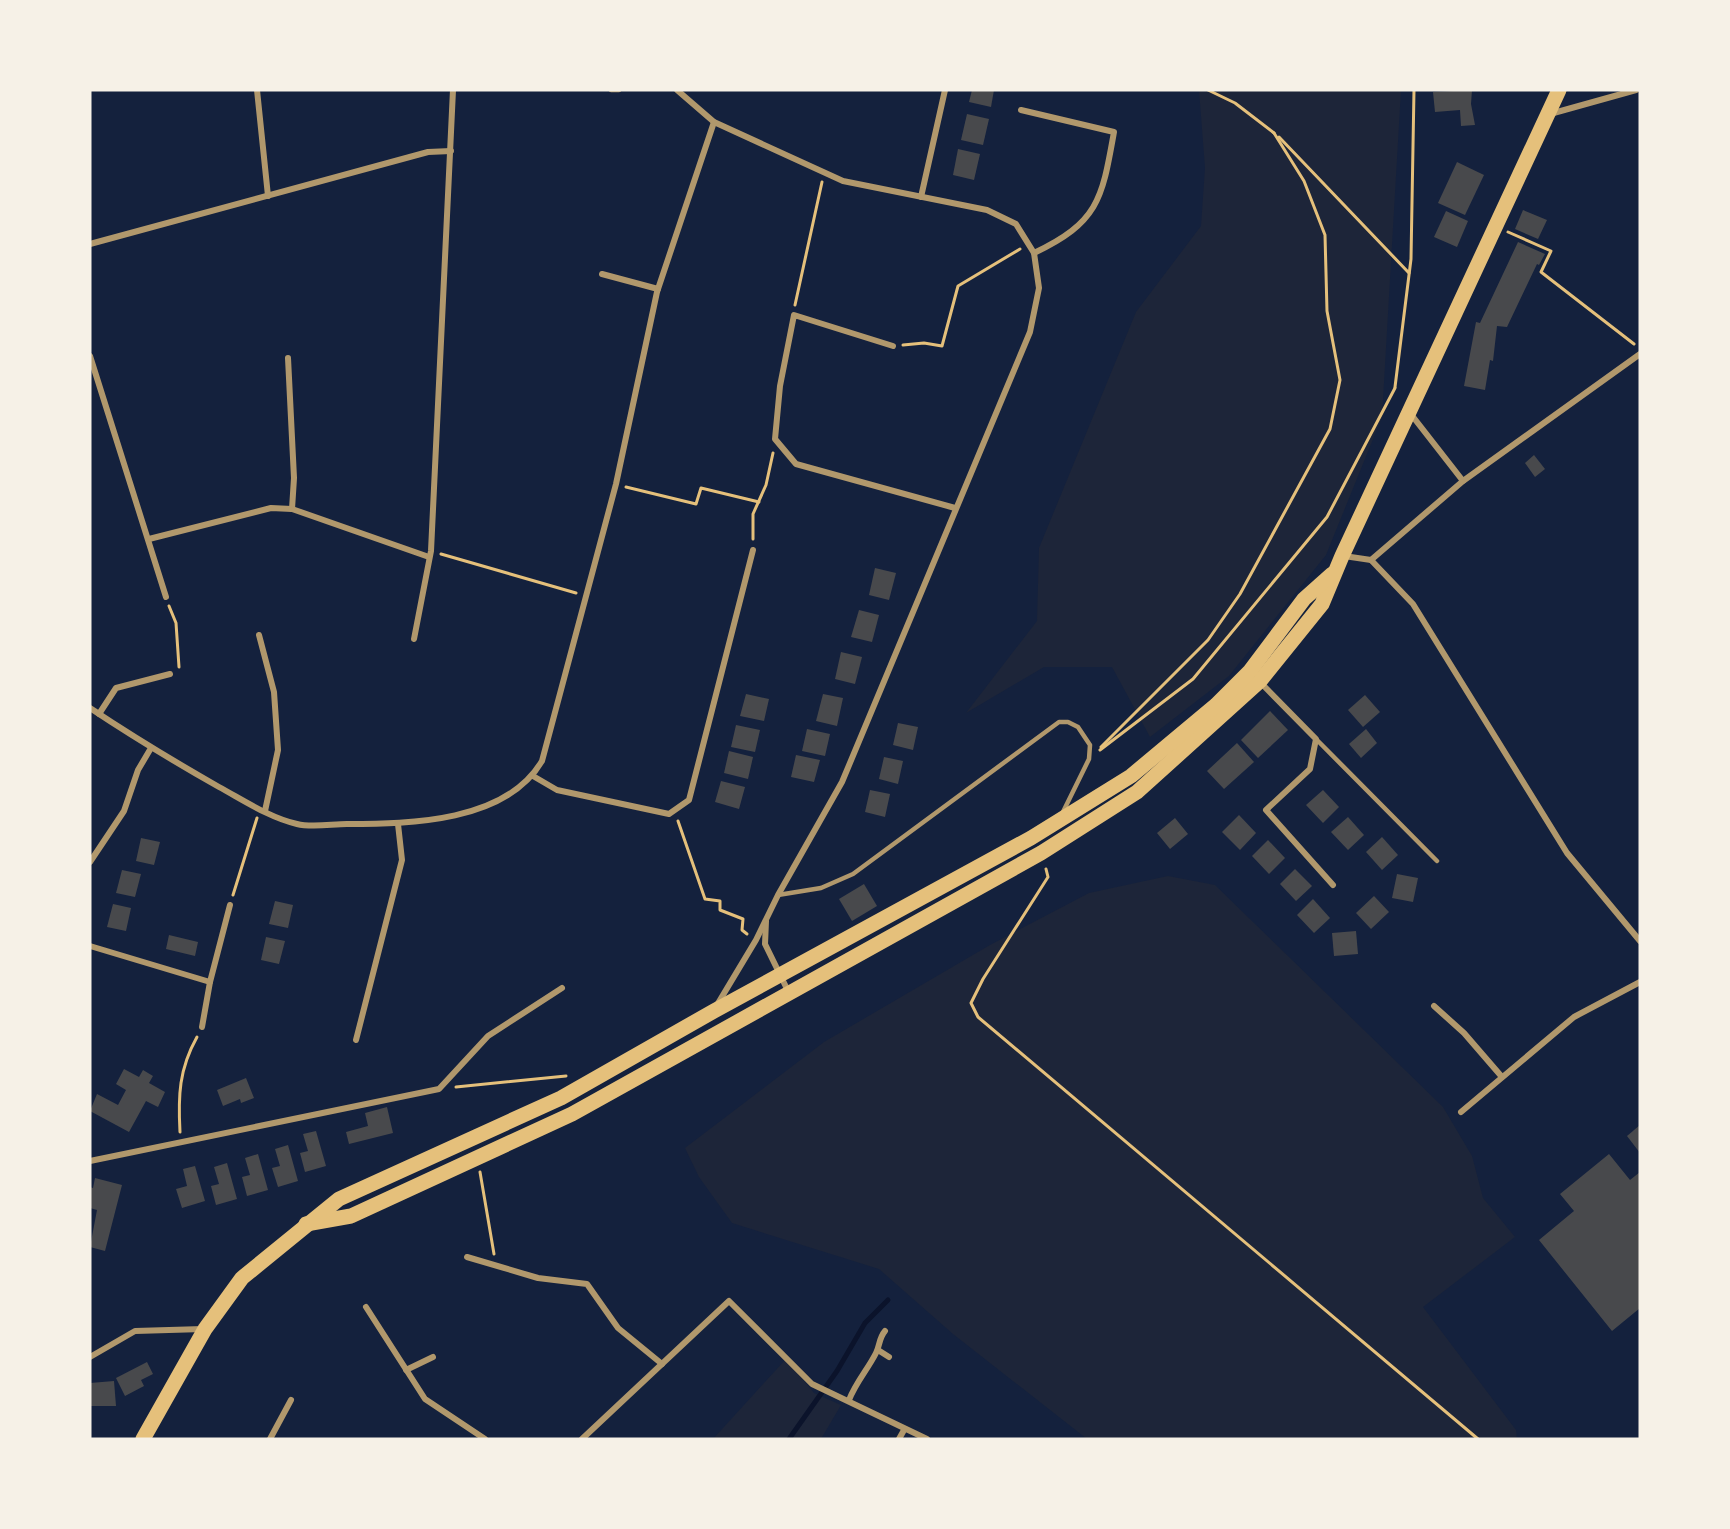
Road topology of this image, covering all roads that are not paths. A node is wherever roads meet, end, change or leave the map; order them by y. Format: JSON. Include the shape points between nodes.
{"nodes":[{"id":1,"x":257,"y":90,"type":"edge"},
{"id":2,"x":453,"y":90,"type":"edge"},
{"id":3,"x":611,"y":90,"type":"edge"},
{"id":4,"x":619,"y":90,"type":"edge"},
{"id":5,"x":676,"y":90,"type":"edge"},
{"id":6,"x":945,"y":90,"type":"edge"},
{"id":7,"x":1559,"y":90,"type":"edge"},
{"id":8,"x":1636,"y":90,"type":"edge"},
{"id":9,"x":1022,"y":110,"type":"dead end"},
{"id":10,"x":1547,"y":115,"type":"junction"},
{"id":11,"x":714,"y":122,"type":"junction"},
{"id":12,"x":451,"y":151,"type":"junction"},
{"id":13,"x":268,"y":195,"type":"junction"},
{"id":14,"x":921,"y":197,"type":"junction"},
{"id":15,"x":90,"y":244,"type":"edge"},
{"id":16,"x":1034,"y":253,"type":"junction"},
{"id":17,"x":602,"y":274,"type":"dead end"},
{"id":18,"x":658,"y":289,"type":"junction"},
{"id":19,"x":893,"y":346,"type":"road end"},
{"id":20,"x":1640,"y":354,"type":"edge"},
{"id":21,"x":90,"y":356,"type":"edge"},
{"id":22,"x":288,"y":358,"type":"dead end"},
{"id":23,"x":1409,"y":413,"type":"junction"},
{"id":24,"x":1463,"y":482,"type":"junction"},
{"id":25,"x":292,"y":508,"type":"junction"},
{"id":26,"x":955,"y":508,"type":"junction"},
{"id":27,"x":149,"y":539,"type":"junction"},
{"id":28,"x":753,"y":550,"type":"road end"},
{"id":29,"x":430,"y":554,"type":"junction"},
{"id":30,"x":1371,"y":560,"type":"junction"},
{"id":31,"x":1339,"y":563,"type":"junction"},
{"id":32,"x":166,"y":597,"type":"road end"},
{"id":33,"x":259,"y":635,"type":"dead end"},
{"id":34,"x":414,"y":639,"type":"dead end"},
{"id":35,"x":170,"y":674,"type":"dead end"},
{"id":36,"x":1255,"y":676,"type":"junction"},
{"id":37,"x":90,"y":708,"type":"edge"},
{"id":38,"x":99,"y":714,"type":"junction"},
{"id":39,"x":1316,"y":739,"type":"junction"},
{"id":40,"x":151,"y":748,"type":"junction"},
{"id":41,"x":533,"y":776,"type":"junction"},
{"id":42,"x":262,"y":810,"type":"junction"},
{"id":43,"x":1059,"y":820,"type":"junction"},
{"id":44,"x":398,"y":824,"type":"junction"},
{"id":45,"x":1437,"y":861,"type":"dead end"},
{"id":46,"x":90,"y":862,"type":"edge"},
{"id":47,"x":1333,"y":885,"type":"dead end"},
{"id":48,"x":778,"y":895,"type":"junction"},
{"id":49,"x":230,"y":905,"type":"road end"},
{"id":50,"x":766,"y":918,"type":"junction"},
{"id":51,"x":1640,"y":941,"type":"edge"},
{"id":52,"x":90,"y":946,"type":"edge"},
{"id":53,"x":780,"y":976,"type":"junction"},
{"id":54,"x":210,"y":982,"type":"junction"},
{"id":55,"x":1640,"y":982,"type":"edge"},
{"id":56,"x":562,"y":988,"type":"dead end"},
{"id":57,"x":789,"y":993,"type":"junction"},
{"id":58,"x":1434,"y":1006,"type":"dead end"},
{"id":59,"x":714,"y":1011,"type":"junction"},
{"id":60,"x":202,"y":1027,"type":"road end"},
{"id":61,"x":356,"y":1040,"type":"dead end"},
{"id":62,"x":1502,"y":1077,"type":"junction"},
{"id":63,"x":1461,"y":1112,"type":"dead end"},
{"id":64,"x":486,"y":1132,"type":"junction"},
{"id":65,"x":493,"y":1150,"type":"junction"},
{"id":66,"x":90,"y":1161,"type":"edge"},
{"id":67,"x":306,"y":1224,"type":"junction"},
{"id":68,"x":467,"y":1257,"type":"dead end"},
{"id":69,"x":366,"y":1307,"type":"dead end"},
{"id":70,"x":205,"y":1329,"type":"junction"},
{"id":71,"x":885,"y":1330,"type":"dead end"},
{"id":72,"x":878,"y":1350,"type":"junction"},
{"id":73,"x":90,"y":1357,"type":"edge"},
{"id":74,"x":433,"y":1357,"type":"dead end"},
{"id":75,"x":889,"y":1357,"type":"dead end"},
{"id":76,"x":662,"y":1364,"type":"junction"},
{"id":77,"x":406,"y":1370,"type":"junction"},
{"id":78,"x":291,"y":1400,"type":"dead end"},
{"id":79,"x":849,"y":1400,"type":"junction"},
{"id":80,"x":904,"y":1430,"type":"junction"},
{"id":81,"x":143,"y":1439,"type":"edge"},
{"id":82,"x":270,"y":1439,"type":"edge"},
{"id":83,"x":485,"y":1439,"type":"edge"},
{"id":84,"x":582,"y":1439,"type":"edge"},
{"id":85,"x":899,"y":1439,"type":"edge"},
{"id":86,"x":927,"y":1439,"type":"edge"}],
"edges":[{"from":1,"to":13,"type":"street"},
{"from":2,"to":12,"type":"street"},
{"from":3,"to":4,"type":"lane"},
{"from":5,"to":11,"type":"street"},
{"from":6,"to":14,"type":"street"},
{"from":7,"to":10,"type":"main road"},
{"from":8,"to":10,"type":"street"},
{"from":9,"to":16,"type":"street","via":[[1114,132],[1104,186],[1087,218],[1065,238]]},
{"from":10,"to":23,"type":"main road"},
{"from":11,"to":14,"type":"street","via":[[843,181]]},
{"from":11,"to":18,"type":"street"},
{"from":12,"to":13,"type":"street","via":[[428,152]]},
{"from":12,"to":29,"type":"street"},
{"from":13,"to":15,"type":"street"},
{"from":14,"to":16,"type":"street","via":[[987,210],[1016,224]]},
{"from":16,"to":26,"type":"street","via":[[1039,288],[1030,332]]},
{"from":17,"to":18,"type":"street"},
{"from":18,"to":41,"type":"street","via":[[616,484],[542,761]]},
{"from":19,"to":26,"type":"street","via":[[794,315],[780,386],[775,439],[796,464]]},
{"from":20,"to":24,"type":"street"},
{"from":21,"to":27,"type":"street"},
{"from":22,"to":25,"type":"street"},
{"from":23,"to":24,"type":"street"},
{"from":23,"to":31,"type":"main road"},
{"from":24,"to":30,"type":"street"},
{"from":25,"to":27,"type":"street","via":[[271,508]]},
{"from":25,"to":29,"type":"street"},
{"from":26,"to":48,"type":"street","via":[[842,782]]},
{"from":27,"to":32,"type":"street"},
{"from":28,"to":41,"type":"street","via":[[689,800],[669,814],[557,790]]},
{"from":29,"to":34,"type":"street"},
{"from":30,"to":31,"type":"street"},
{"from":30,"to":51,"type":"street","via":[[1413,604],[1567,853]]},
{"from":31,"to":36,"type":"main road","via":[[1304,599]]},
{"from":33,"to":42,"type":"street","via":[[274,692],[278,750]]},
{"from":35,"to":38,"type":"street","via":[[116,688]]},
{"from":36,"to":39,"type":"street"},
{"from":36,"to":43,"type":"main road","via":[[1131,776]]},
{"from":36,"to":57,"type":"main road","via":[[1137,792],[1041,853]]},
{"from":37,"to":38,"type":"street"},
{"from":38,"to":40,"type":"street"},
{"from":39,"to":45,"type":"lane"},
{"from":39,"to":47,"type":"street","via":[[1310,770],[1266,810]]},
{"from":40,"to":42,"type":"street"},
{"from":40,"to":46,"type":"street","via":[[138,770],[124,811]]},
{"from":41,"to":44,"type":"street","via":[[507,798],[473,811]]},
{"from":42,"to":44,"type":"street","via":[[298,825]]},
{"from":43,"to":48,"type":"lane","via":[[1089,759],[1090,746],[1078,727],[1068,722],[1059,722],[853,874],[821,888]]},
{"from":43,"to":53,"type":"main road"},
{"from":44,"to":61,"type":"street","via":[[402,860]]},
{"from":48,"to":50,"type":"street"},
{"from":49,"to":54,"type":"street"},
{"from":50,"to":53,"type":"street","via":[[765,944]]},
{"from":50,"to":59,"type":"street"},
{"from":52,"to":54,"type":"street"},
{"from":53,"to":57,"type":"street"},
{"from":53,"to":59,"type":"main road"},
{"from":54,"to":60,"type":"street"},
{"from":55,"to":62,"type":"street","via":[[1575,1017]]},
{"from":56,"to":66,"type":"street","via":[[488,1036],[439,1089]]},
{"from":57,"to":65,"type":"main road","via":[[572,1114]]},
{"from":58,"to":62,"type":"street"},
{"from":59,"to":64,"type":"main road","via":[[561,1098]]},
{"from":62,"to":63,"type":"street"},
{"from":64,"to":65,"type":"main road"},
{"from":64,"to":67,"type":"main road","via":[[339,1199]]},
{"from":65,"to":67,"type":"main road","via":[[351,1216]]},
{"from":67,"to":70,"type":"main road","via":[[242,1278]]},
{"from":68,"to":76,"type":"street","via":[[538,1278],[587,1284],[618,1328]]},
{"from":69,"to":77,"type":"street"},
{"from":70,"to":73,"type":"street","via":[[135,1331]]},
{"from":70,"to":81,"type":"main road"},
{"from":71,"to":72,"type":"street"},
{"from":72,"to":75,"type":"street"},
{"from":72,"to":79,"type":"street"},
{"from":74,"to":77,"type":"street"},
{"from":76,"to":79,"type":"street","via":[[729,1301],[812,1383]]},
{"from":76,"to":84,"type":"street"},
{"from":77,"to":83,"type":"street","via":[[425,1399]]},
{"from":78,"to":82,"type":"street"},
{"from":79,"to":80,"type":"street"},
{"from":80,"to":85,"type":"street"},
{"from":80,"to":86,"type":"street"}]}
